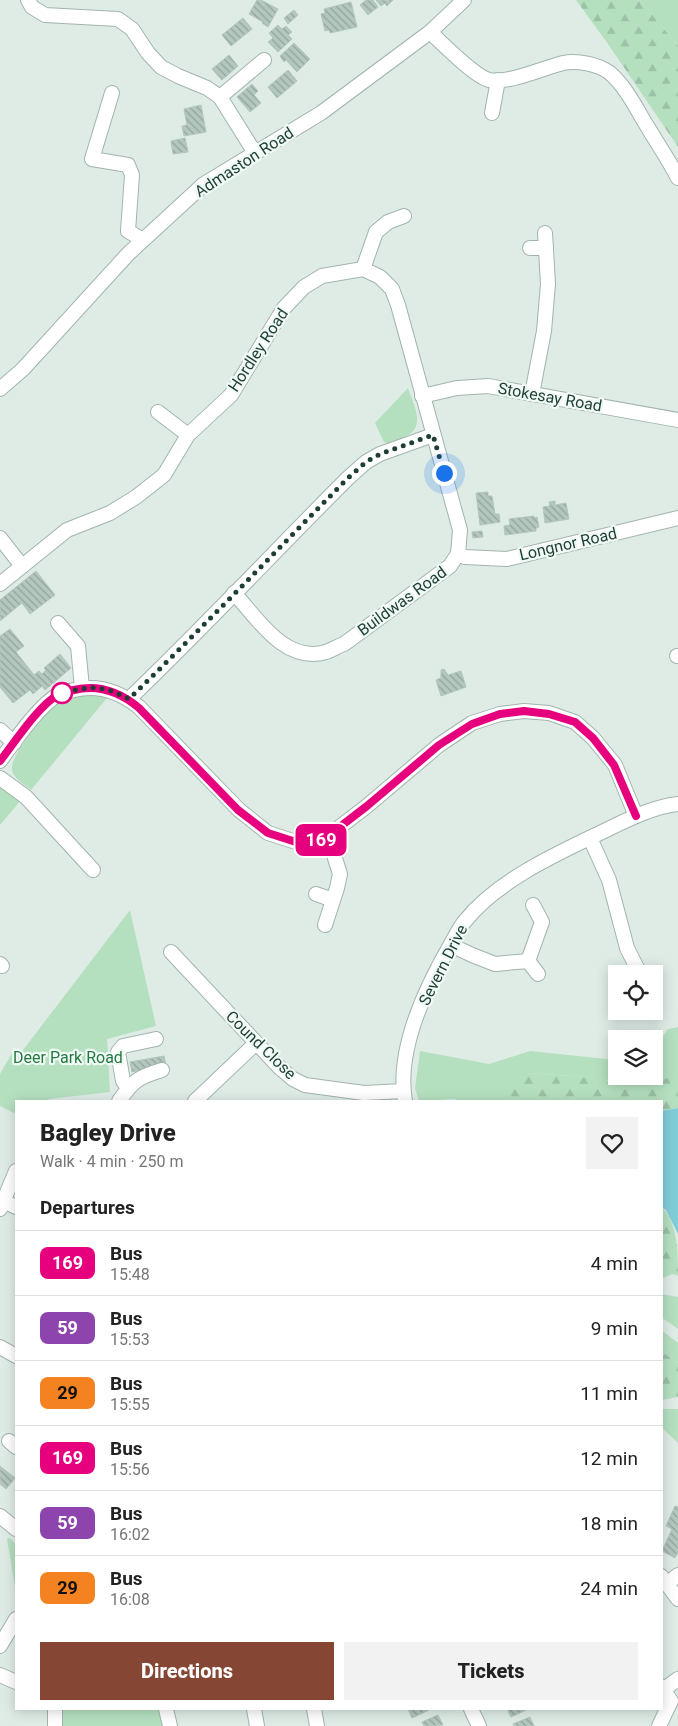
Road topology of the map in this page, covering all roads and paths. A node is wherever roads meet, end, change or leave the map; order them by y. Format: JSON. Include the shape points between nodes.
{"nodes":[{"id":1,"x":28,"y":0,"type":"edge"},
{"id":2,"x":464,"y":0,"type":"edge"},
{"id":3,"x":430,"y":32,"type":"junction"},
{"id":4,"x":264,"y":60,"type":"dead end"},
{"id":5,"x":498,"y":80,"type":"junction"},
{"id":6,"x":112,"y":93,"type":"dead end"},
{"id":7,"x":220,"y":97,"type":"junction"},
{"id":8,"x":492,"y":113,"type":"dead end"},
{"id":9,"x":255,"y":153,"type":"junction"},
{"id":10,"x":678,"y":178,"type":"edge"},
{"id":11,"x":404,"y":216,"type":"dead end"},
{"id":12,"x":545,"y":234,"type":"dead end"},
{"id":13,"x":143,"y":240,"type":"junction"},
{"id":14,"x":530,"y":248,"type":"dead end"},
{"id":15,"x":546,"y":248,"type":"junction"},
{"id":16,"x":363,"y":269,"type":"junction"},
{"id":17,"x":0,"y":389,"type":"edge"},
{"id":18,"x":532,"y":394,"type":"junction"},
{"id":19,"x":422,"y":396,"type":"junction"},
{"id":20,"x":158,"y":412,"type":"dead end"},
{"id":21,"x":678,"y":420,"type":"edge"},
{"id":22,"x":188,"y":435,"type":"junction"},
{"id":23,"x":433,"y":435,"type":"junction"},
{"id":24,"x":678,"y":518,"type":"edge"},
{"id":25,"x":0,"y":538,"type":"edge"},
{"id":26,"x":458,"y":554,"type":"junction"},
{"id":27,"x":22,"y":566,"type":"junction"},
{"id":28,"x":0,"y":584,"type":"edge"},
{"id":29,"x":234,"y":593,"type":"junction"},
{"id":30,"x":58,"y":623,"type":"dead end"},
{"id":31,"x":82,"y":688,"type":"junction"},
{"id":32,"x":129,"y":699,"type":"junction"},
{"id":33,"x":0,"y":730,"type":"edge"},
{"id":34,"x":14,"y":743,"type":"junction"},
{"id":35,"x":0,"y":761,"type":"edge"},
{"id":36,"x":0,"y":778,"type":"edge"},
{"id":37,"x":678,"y":804,"type":"edge"},
{"id":38,"x":636,"y":816,"type":"junction"},
{"id":39,"x":328,"y":836,"type":"junction"},
{"id":40,"x":590,"y":838,"type":"junction"},
{"id":41,"x":93,"y":870,"type":"dead end"},
{"id":42,"x":316,"y":894,"type":"dead end"},
{"id":43,"x":333,"y":900,"type":"junction"},
{"id":44,"x":534,"y":905,"type":"dead end"},
{"id":45,"x":325,"y":925,"type":"dead end"},
{"id":46,"x":450,"y":945,"type":"junction"},
{"id":47,"x":170,"y":952,"type":"dead end"},
{"id":48,"x":528,"y":961,"type":"junction"},
{"id":49,"x":636,"y":965,"type":"edge"},
{"id":50,"x":538,"y":974,"type":"dead end"},
{"id":51,"x":156,"y":1039,"type":"dead end"},
{"id":52,"x":256,"y":1043,"type":"junction"},
{"id":53,"x":162,"y":1070,"type":"dead end"},
{"id":54,"x":128,"y":1088,"type":"junction"},
{"id":55,"x":404,"y":1096,"type":"edge"},
{"id":56,"x":120,"y":1100,"type":"edge"},
{"id":57,"x":196,"y":1100,"type":"edge"},
{"id":58,"x":15,"y":1175,"type":"edge"},
{"id":59,"x":7,"y":1206,"type":"edge"},
{"id":60,"x":0,"y":1347,"type":"edge"},
{"id":61,"x":15,"y":1355,"type":"edge"},
{"id":62,"x":0,"y":1516,"type":"edge"},
{"id":63,"x":15,"y":1528,"type":"edge"},
{"id":64,"x":669,"y":1579,"type":"edge"},
{"id":65,"x":678,"y":1599,"type":"edge"},
{"id":66,"x":15,"y":1621,"type":"edge"},
{"id":67,"x":0,"y":1646,"type":"edge"},
{"id":68,"x":0,"y":1675,"type":"edge"},
{"id":69,"x":678,"y":1680,"type":"edge"},
{"id":70,"x":15,"y":1682,"type":"edge"},
{"id":71,"x":663,"y":1688,"type":"edge"},
{"id":72,"x":663,"y":1689,"type":"edge"},
{"id":73,"x":55,"y":1710,"type":"edge"},
{"id":74,"x":166,"y":1710,"type":"edge"},
{"id":75,"x":254,"y":1710,"type":"edge"},
{"id":76,"x":314,"y":1710,"type":"edge"},
{"id":77,"x":471,"y":1710,"type":"edge"},
{"id":78,"x":55,"y":1726,"type":"edge"},
{"id":79,"x":170,"y":1726,"type":"edge"},
{"id":80,"x":256,"y":1726,"type":"edge"},
{"id":81,"x":317,"y":1726,"type":"edge"},
{"id":82,"x":479,"y":1726,"type":"edge"},
{"id":83,"x":659,"y":1726,"type":"edge"}],
"edges":[{"from":1,"to":7,"type":"street","via":[[32,7],[46,15],[118,19],[132,29],[161,67]]},
{"from":2,"to":3,"type":"street","name":"Admaston Road"},
{"from":3,"to":5,"type":"street","via":[[477,74]]},
{"from":3,"to":9,"type":"street","name":"Admaston Road","via":[[321,113]]},
{"from":4,"to":7,"type":"street"},
{"from":5,"to":8,"type":"street"},
{"from":5,"to":10,"type":"street","via":[[520,77],[564,63],[579,62],[608,72],[629,97]]},
{"from":6,"to":13,"type":"street","via":[[92,159],[128,165],[132,176],[128,231]]},
{"from":7,"to":9,"type":"street"},
{"from":9,"to":13,"type":"street","name":"Admaston Road","via":[[204,184]]},
{"from":11,"to":16,"type":"street","via":[[388,222],[376,232]]},
{"from":12,"to":15,"type":"street"},
{"from":13,"to":17,"type":"street","name":"Admaston Road"},
{"from":14,"to":15,"type":"street"},
{"from":15,"to":18,"type":"street","via":[[548,284],[544,331]]},
{"from":16,"to":19,"type":"street","via":[[380,277],[392,289]]},
{"from":16,"to":22,"type":"street","name":"Hordley Road","via":[[322,276],[304,287],[284,308],[231,395]]},
{"from":18,"to":19,"type":"street","name":"Stokesay Road","via":[[488,386],[457,388]]},
{"from":18,"to":21,"type":"street","name":"Stokesay Road"},
{"from":19,"to":23,"type":"street","name":"Buildwas Road"},
{"from":20,"to":22,"type":"street"},
{"from":22,"to":27,"type":"street","name":"Hordley Road","via":[[164,475],[110,513],[67,530]]},
{"from":23,"to":26,"type":"street","name":"Buildwas Road","via":[[460,530]]},
{"from":23,"to":29,"type":"street","via":[[366,462]]},
{"from":24,"to":26,"type":"street","name":"Longnor Road","via":[[507,559],[465,558]]},
{"from":25,"to":27,"type":"street"},
{"from":26,"to":29,"type":"street","name":"Buildwas Road","via":[[442,572],[344,644],[325,652],[292,650],[277,641]]},
{"from":27,"to":28,"type":"street","name":"Hordley Road"},
{"from":29,"to":32,"type":"street","via":[[188,643]]},
{"from":30,"to":31,"type":"street","via":[[78,646]]},
{"from":31,"to":32,"type":"street","via":[[104,689]]},
{"from":31,"to":34,"type":"street","via":[[60,694],[42,708]]},
{"from":32,"to":39,"type":"street","via":[[238,810],[268,833],[296,842],[314,843]]},
{"from":33,"to":34,"type":"street"},
{"from":34,"to":35,"type":"street"},
{"from":36,"to":41,"type":"street","via":[[26,797]]},
{"from":37,"to":38,"type":"street","name":"Severn Drive"},
{"from":38,"to":39,"type":"street","via":[[614,765],[593,738],[575,722],[524,711],[500,714],[472,724],[439,745]]},
{"from":38,"to":40,"type":"street","name":"Severn Drive"},
{"from":39,"to":43,"type":"street","via":[[340,874]]},
{"from":40,"to":46,"type":"street","name":"Severn Drive","via":[[522,872],[493,893],[464,921]]},
{"from":40,"to":49,"type":"street","via":[[609,880],[627,948]]},
{"from":42,"to":43,"type":"street"},
{"from":43,"to":45,"type":"street"},
{"from":44,"to":48,"type":"street","via":[[542,922]]},
{"from":46,"to":48,"type":"street","via":[[495,964]]},
{"from":46,"to":55,"type":"street","name":"Severn Drive","via":[[425,995],[411,1036]]},
{"from":47,"to":52,"type":"street","name":"Cound Close"},
{"from":48,"to":50,"type":"street"},
{"from":51,"to":54,"type":"street","via":[[123,1046],[118,1052],[123,1081]]},
{"from":52,"to":55,"type":"street","name":"Cound Close","via":[[293,1079],[305,1085]]},
{"from":52,"to":57,"type":"street"},
{"from":53,"to":54,"type":"street","via":[[140,1077]]},
{"from":54,"to":56,"type":"street"},
{"from":58,"to":59,"type":"street"},
{"from":60,"to":61,"type":"street"},
{"from":62,"to":63,"type":"street"},
{"from":64,"to":65,"type":"street"},
{"from":66,"to":67,"type":"street"},
{"from":68,"to":70,"type":"street"},
{"from":69,"to":71,"type":"street"},
{"from":72,"to":83,"type":"street","via":[[671,1701]]},
{"from":73,"to":78,"type":"street"},
{"from":74,"to":79,"type":"street"},
{"from":75,"to":80,"type":"street"},
{"from":76,"to":81,"type":"street"},
{"from":77,"to":82,"type":"street"}]}
